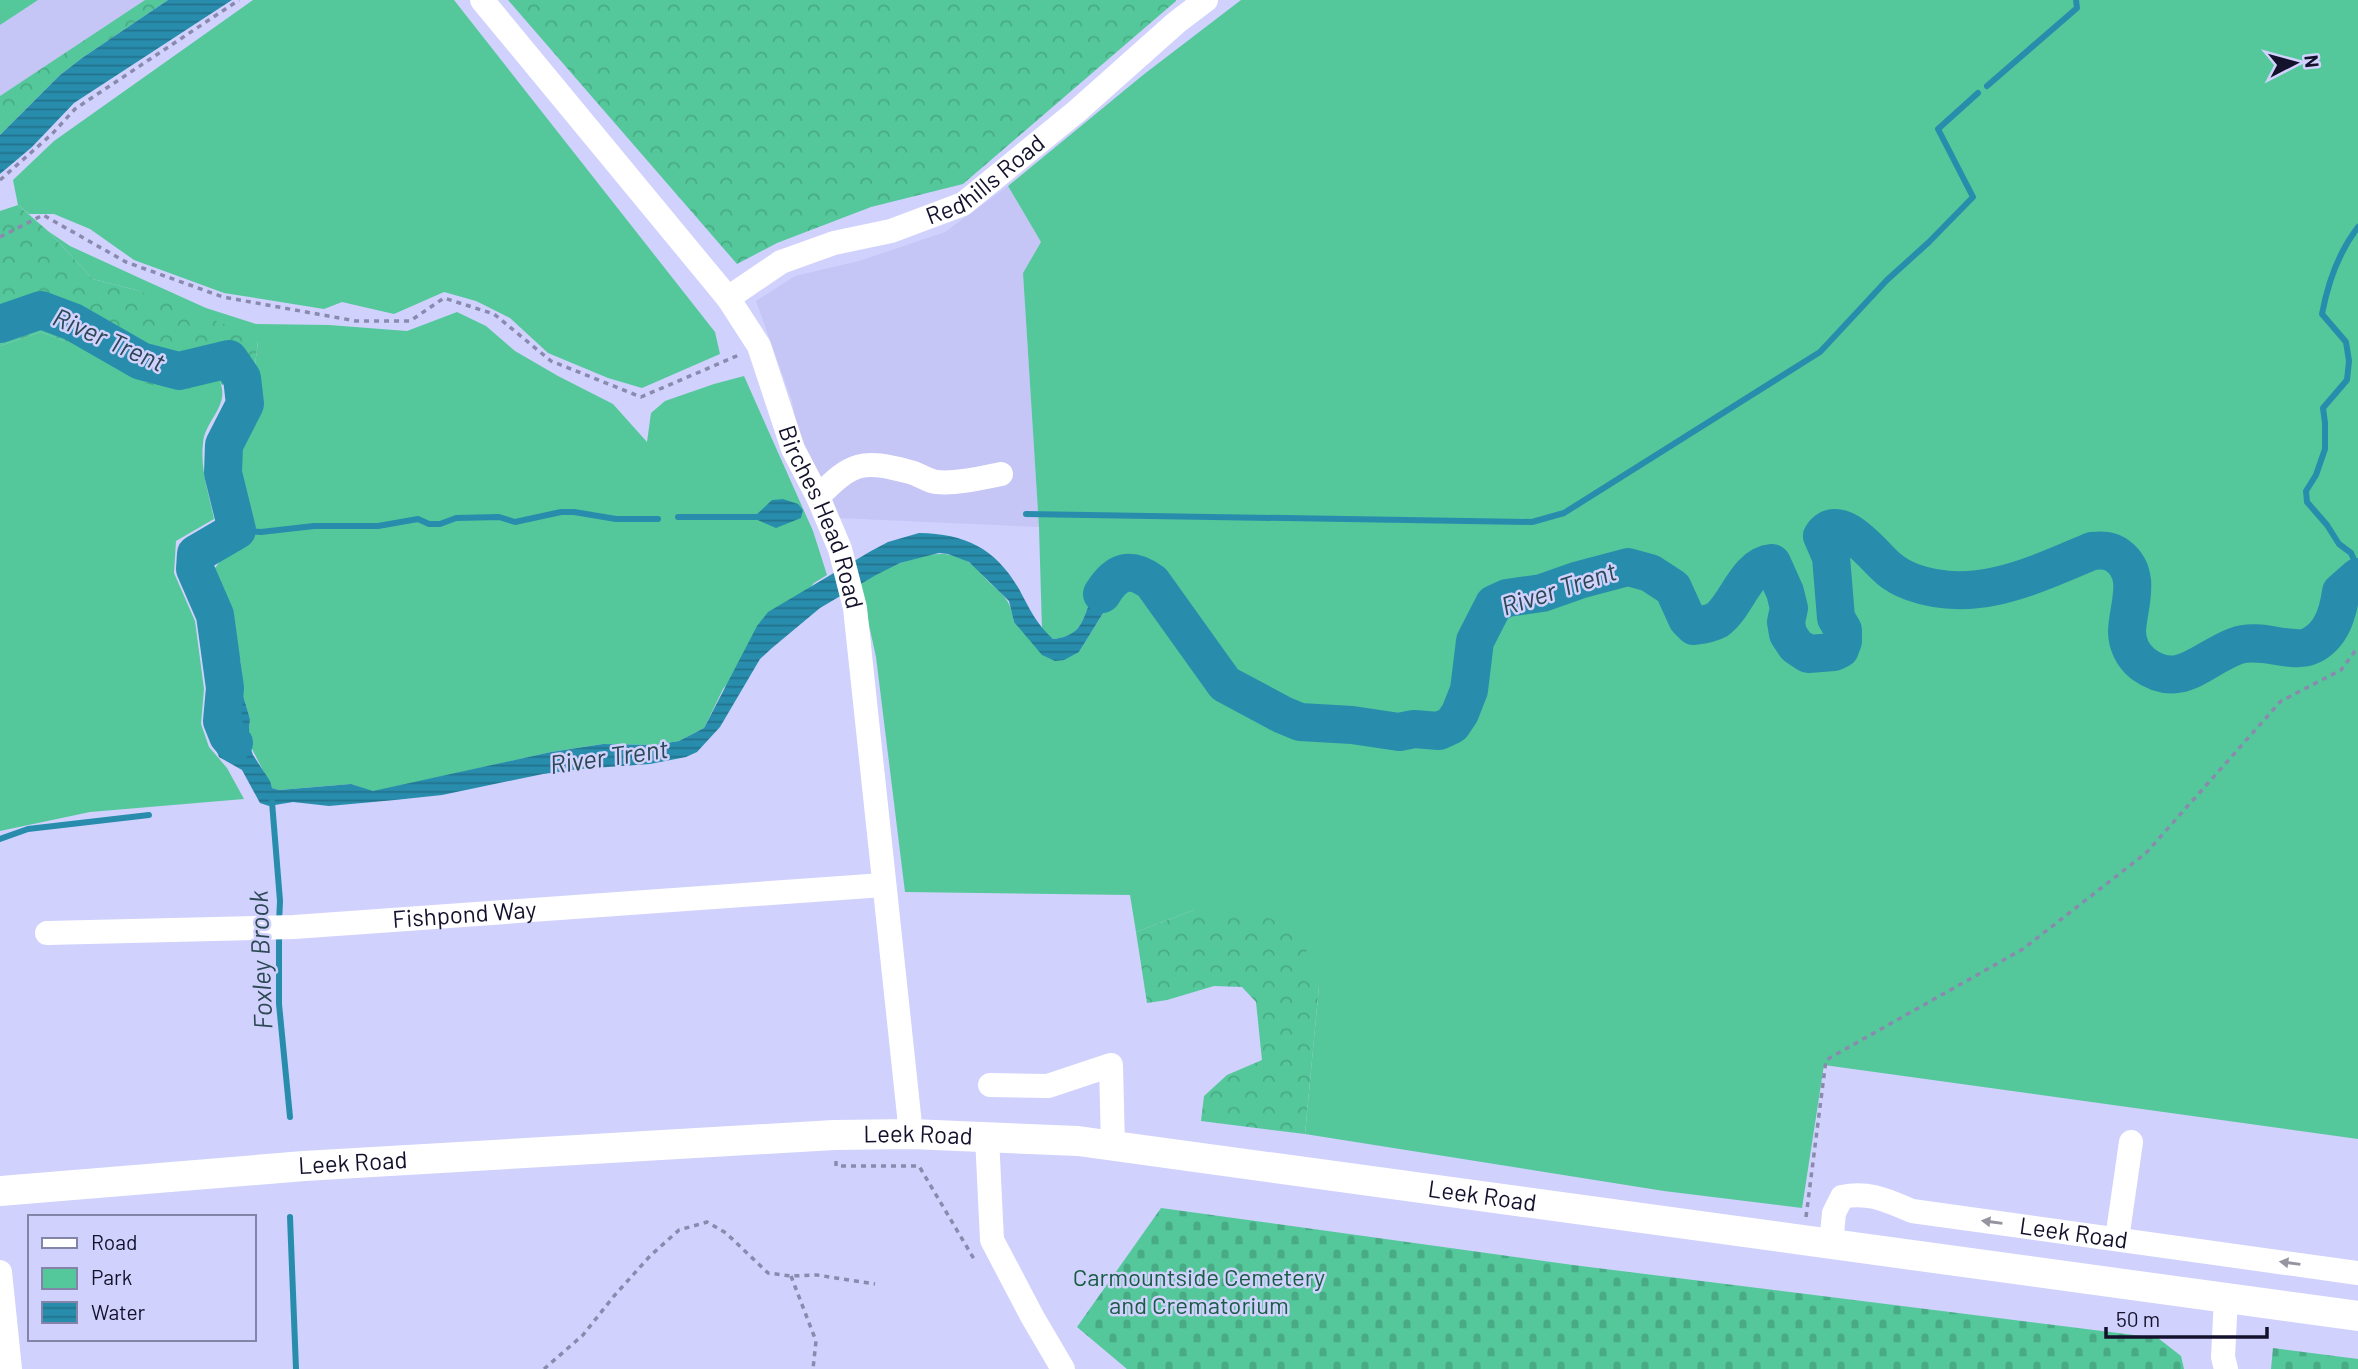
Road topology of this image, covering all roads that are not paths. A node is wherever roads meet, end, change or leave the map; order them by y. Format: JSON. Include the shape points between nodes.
{"nodes":[{"id":1,"x":482,"y":0,"type":"edge"},
{"id":2,"x":1206,"y":0,"type":"edge"},
{"id":3,"x":728,"y":298,"type":"junction"},
{"id":4,"x":1002,"y":474,"type":"dead end"},
{"id":5,"x":818,"y":497,"type":"junction"},
{"id":6,"x":883,"y":885,"type":"junction"},
{"id":7,"x":47,"y":933,"type":"dead end"},
{"id":8,"x":990,"y":1085,"type":"dead end"},
{"id":9,"x":911,"y":1134,"type":"junction"},
{"id":10,"x":987,"y":1137,"type":"junction"},
{"id":11,"x":2131,"y":1142,"type":"dead end"},
{"id":12,"x":1113,"y":1146,"type":"junction"},
{"id":13,"x":0,"y":1191,"type":"edge"},
{"id":14,"x":2117,"y":1239,"type":"junction"},
{"id":15,"x":1817,"y":1242,"type":"junction"},
{"id":16,"x":0,"y":1272,"type":"edge"},
{"id":17,"x":2358,"y":1273,"type":"edge"},
{"id":18,"x":2226,"y":1298,"type":"junction"},
{"id":19,"x":2358,"y":1316,"type":"edge"},
{"id":20,"x":10,"y":1369,"type":"edge"},
{"id":21,"x":1063,"y":1369,"type":"edge"},
{"id":22,"x":2226,"y":1369,"type":"edge"}],
"edges":[{"from":1,"to":3,"type":"street","name":"Birches Head Road"},
{"from":2,"to":3,"type":"street","name":"Redhills Road","via":[[963,204],[891,231],[835,243],[781,262]]},
{"from":3,"to":5,"type":"street","name":"Birches Head Road","via":[[759,346],[793,449]]},
{"from":4,"to":5,"type":"street","via":[[935,482],[911,472],[866,464],[851,468]]},
{"from":5,"to":6,"type":"street","name":"Birches Head Road","via":[[840,549],[855,608]]},
{"from":6,"to":7,"type":"street","name":"Fishpond Way","via":[[294,927]]},
{"from":6,"to":9,"type":"street","name":"Birches Head Road"},
{"from":8,"to":12,"type":"street","via":[[1048,1086],[1111,1065]]},
{"from":9,"to":10,"type":"main road","name":"Leek Road"},
{"from":9,"to":13,"type":"main road","name":"Leek Road","via":[[293,1167]]},
{"from":10,"to":12,"type":"main road","name":"Leek Road"},
{"from":10,"to":21,"type":"street","via":[[992,1240]]},
{"from":11,"to":14,"type":"street"},
{"from":12,"to":15,"type":"main road","name":"Leek Road"},
{"from":14,"to":15,"type":"street","name":"Leek Road","one_way":true,"via":[[1912,1211],[1858,1193],[1842,1197]]},
{"from":17,"to":14,"type":"street","name":"Leek Road","one_way":true},
{"from":15,"to":18,"type":"main road","name":"Leek Road"},
{"from":16,"to":20,"type":"street"},
{"from":18,"to":19,"type":"main road","name":"Leek Road"},
{"from":18,"to":22,"type":"street","via":[[2222,1357]]}]}
